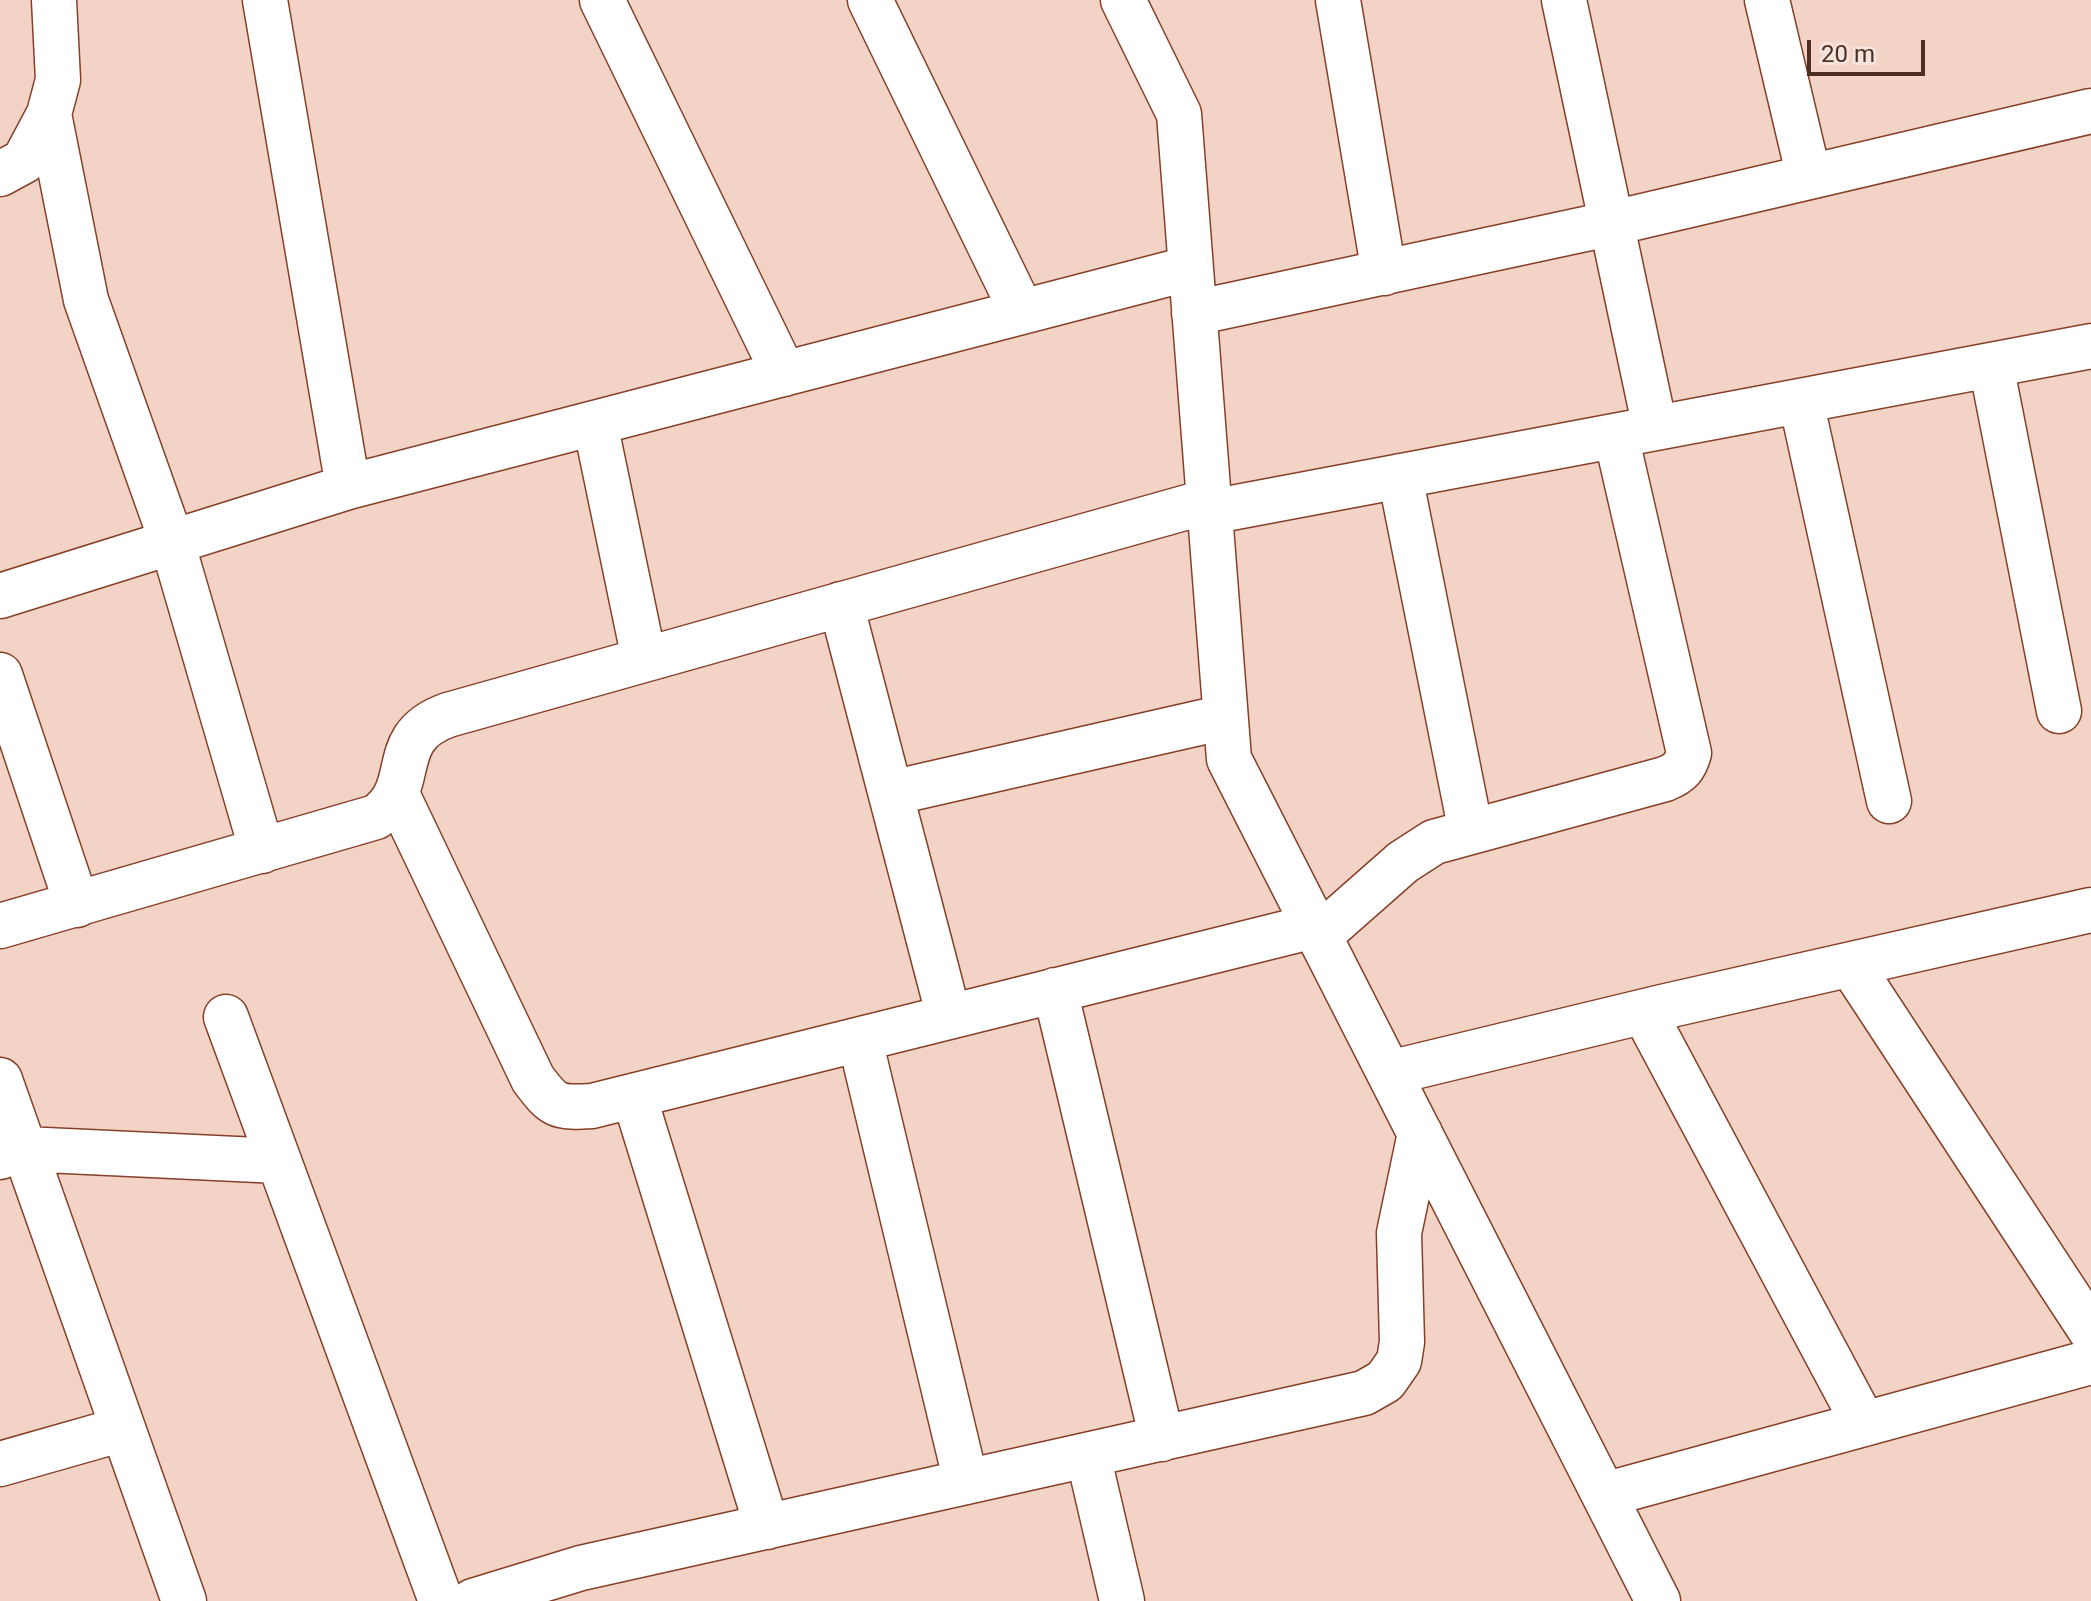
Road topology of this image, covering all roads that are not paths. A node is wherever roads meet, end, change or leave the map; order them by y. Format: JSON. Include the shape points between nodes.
{"nodes":[{"id":1,"x":54,"y":0,"type":"edge"},
{"id":2,"x":265,"y":0,"type":"edge"},
{"id":3,"x":602,"y":0,"type":"edge"},
{"id":4,"x":870,"y":0,"type":"edge"},
{"id":5,"x":1123,"y":0,"type":"edge"},
{"id":6,"x":1338,"y":0,"type":"edge"},
{"id":7,"x":1564,"y":0,"type":"edge"},
{"id":8,"x":1767,"y":0,"type":"edge"},
{"id":9,"x":2091,"y":111,"type":"edge"},
{"id":10,"x":49,"y":114,"type":"junction"},
{"id":11,"x":0,"y":174,"type":"edge"},
{"id":12,"x":1809,"y":177,"type":"junction"},
{"id":13,"x":1613,"y":223,"type":"junction"},
{"id":14,"x":1191,"y":268,"type":"junction"},
{"id":15,"x":1384,"y":273,"type":"junction"},
{"id":16,"x":1022,"y":312,"type":"junction"},
{"id":17,"x":1194,"y":313,"type":"junction"},
{"id":18,"x":2091,"y":346,"type":"edge"},
{"id":19,"x":1991,"y":365,"type":"junction"},
{"id":20,"x":784,"y":374,"type":"junction"},
{"id":21,"x":1801,"y":401,"type":"junction"},
{"id":22,"x":595,"y":423,"type":"junction"},
{"id":23,"x":1635,"y":432,"type":"junction"},
{"id":24,"x":1400,"y":476,"type":"junction"},
{"id":25,"x":348,"y":487,"type":"junction"},
{"id":26,"x":1209,"y":506,"type":"junction"},
{"id":27,"x":172,"y":542,"type":"junction"},
{"id":28,"x":0,"y":596,"type":"edge"},
{"id":29,"x":841,"y":604,"type":"junction"},
{"id":30,"x":644,"y":659,"type":"junction"},
{"id":31,"x":0,"y":675,"type":"edge"},
{"id":32,"x":2059,"y":711,"type":"dead end"},
{"id":33,"x":1225,"y":717,"type":"junction"},
{"id":34,"x":891,"y":793,"type":"junction"},
{"id":35,"x":397,"y":794,"type":"junction"},
{"id":36,"x":1889,"y":801,"type":"dead end"},
{"id":37,"x":1471,"y":832,"type":"junction"},
{"id":38,"x":262,"y":851,"type":"junction"},
{"id":39,"x":77,"y":905,"type":"junction"},
{"id":40,"x":2091,"y":910,"type":"edge"},
{"id":41,"x":0,"y":926,"type":"edge"},
{"id":42,"x":1316,"y":931,"type":"junction"},
{"id":43,"x":1851,"y":965,"type":"junction"},
{"id":44,"x":1055,"y":990,"type":"junction"},
{"id":45,"x":1644,"y":1012,"type":"junction"},
{"id":46,"x":226,"y":1017,"type":"dead end"},
{"id":47,"x":949,"y":1017,"type":"junction"},
{"id":48,"x":860,"y":1040,"type":"junction"},
{"id":49,"x":1389,"y":1073,"type":"junction"},
{"id":50,"x":0,"y":1080,"type":"edge"},
{"id":51,"x":634,"y":1096,"type":"junction"},
{"id":52,"x":1420,"y":1133,"type":"junction"},
{"id":53,"x":12,"y":1153,"type":"edge"},
{"id":54,"x":279,"y":1161,"type":"junction"},
{"id":55,"x":2091,"y":1331,"type":"edge"},
{"id":56,"x":2091,"y":1362,"type":"edge"},
{"id":57,"x":1864,"y":1424,"type":"junction"},
{"id":58,"x":123,"y":1429,"type":"junction"},
{"id":59,"x":1162,"y":1439,"type":"junction"},
{"id":60,"x":1088,"y":1455,"type":"junction"},
{"id":61,"x":0,"y":1464,"type":"edge"},
{"id":62,"x":966,"y":1482,"type":"junction"},
{"id":63,"x":1604,"y":1495,"type":"junction"},
{"id":64,"x":767,"y":1527,"type":"junction"},
{"id":65,"x":184,"y":1601,"type":"edge"},
{"id":66,"x":441,"y":1601,"type":"edge"},
{"id":67,"x":473,"y":1601,"type":"edge"},
{"id":68,"x":1122,"y":1601,"type":"edge"},
{"id":69,"x":1658,"y":1601,"type":"edge"}],
"edges":[{"from":1,"to":10,"type":"street","via":[[58,80]]},
{"from":2,"to":25,"type":"street"},
{"from":3,"to":20,"type":"street"},
{"from":4,"to":16,"type":"street"},
{"from":5,"to":14,"type":"street","via":[[1179,114]]},
{"from":6,"to":15,"type":"street"},
{"from":7,"to":13,"type":"street"},
{"from":8,"to":12,"type":"street"},
{"from":9,"to":12,"type":"street"},
{"from":10,"to":11,"type":"street","via":[[24,161]]},
{"from":10,"to":27,"type":"street","via":[[86,300]]},
{"from":12,"to":13,"type":"street"},
{"from":13,"to":15,"type":"street"},
{"from":13,"to":23,"type":"street"},
{"from":14,"to":16,"type":"street"},
{"from":14,"to":17,"type":"street"},
{"from":15,"to":17,"type":"street"},
{"from":16,"to":20,"type":"street"},
{"from":17,"to":26,"type":"street"},
{"from":18,"to":19,"type":"street"},
{"from":19,"to":21,"type":"street"},
{"from":19,"to":32,"type":"street"},
{"from":20,"to":22,"type":"street"},
{"from":21,"to":23,"type":"street"},
{"from":21,"to":36,"type":"street"},
{"from":22,"to":25,"type":"street"},
{"from":22,"to":30,"type":"street"},
{"from":23,"to":24,"type":"street"},
{"from":23,"to":37,"type":"street","via":[[1689,753],[1686,765],[1665,779]]},
{"from":24,"to":26,"type":"street"},
{"from":24,"to":37,"type":"street"},
{"from":25,"to":27,"type":"street"},
{"from":26,"to":29,"type":"street"},
{"from":26,"to":33,"type":"street"},
{"from":27,"to":28,"type":"street"},
{"from":27,"to":38,"type":"street"},
{"from":29,"to":30,"type":"street"},
{"from":29,"to":34,"type":"street"},
{"from":30,"to":35,"type":"street","via":[[430,721],[408,746]]},
{"from":31,"to":39,"type":"street"},
{"from":33,"to":34,"type":"street"},
{"from":33,"to":42,"type":"street","via":[[1229,759]]},
{"from":34,"to":47,"type":"street"},
{"from":35,"to":38,"type":"street","via":[[376,817]]},
{"from":35,"to":51,"type":"street","via":[[533,1079],[550,1101],[592,1106]]},
{"from":37,"to":42,"type":"street","via":[[1415,852]]},
{"from":38,"to":39,"type":"street"},
{"from":39,"to":41,"type":"street"},
{"from":40,"to":43,"type":"street"},
{"from":42,"to":44,"type":"street"},
{"from":42,"to":49,"type":"street"},
{"from":43,"to":45,"type":"street"},
{"from":43,"to":55,"type":"street"},
{"from":44,"to":47,"type":"street"},
{"from":44,"to":59,"type":"street"},
{"from":45,"to":49,"type":"street"},
{"from":45,"to":57,"type":"street"},
{"from":46,"to":54,"type":"street"},
{"from":47,"to":48,"type":"street"},
{"from":48,"to":51,"type":"street"},
{"from":48,"to":62,"type":"street"},
{"from":49,"to":52,"type":"street"},
{"from":50,"to":53,"type":"street"},
{"from":51,"to":64,"type":"street"},
{"from":52,"to":59,"type":"street","via":[[1399,1233],[1402,1342],[1399,1361],[1385,1381],[1364,1393]]},
{"from":52,"to":63,"type":"street"},
{"from":53,"to":54,"type":"street"},
{"from":53,"to":58,"type":"street"},
{"from":54,"to":66,"type":"street"},
{"from":56,"to":57,"type":"street"},
{"from":57,"to":63,"type":"street"},
{"from":58,"to":61,"type":"street"},
{"from":58,"to":65,"type":"street"},
{"from":59,"to":60,"type":"street"},
{"from":60,"to":62,"type":"street"},
{"from":60,"to":68,"type":"street"},
{"from":62,"to":64,"type":"street"},
{"from":63,"to":69,"type":"street"},
{"from":64,"to":67,"type":"street","via":[[553,1575]]}]}
